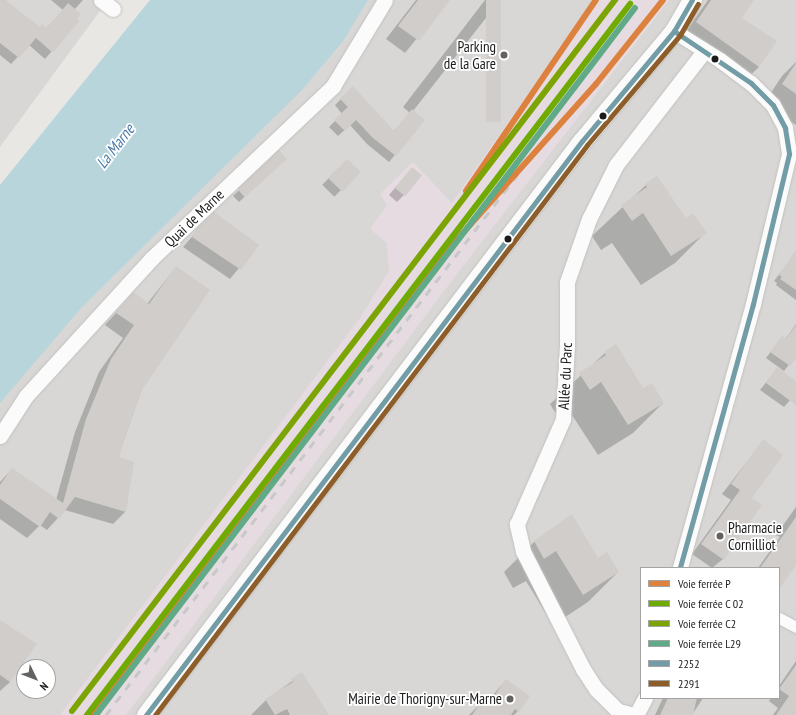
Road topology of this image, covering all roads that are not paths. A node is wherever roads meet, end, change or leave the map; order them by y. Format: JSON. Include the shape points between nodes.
{"nodes":[{"id":1,"x":101,"y":0,"type":"edge"},
{"id":2,"x":385,"y":0,"type":"edge"},
{"id":3,"x":692,"y":0,"type":"edge"},
{"id":4,"x":113,"y":10,"type":"dead end"},
{"id":5,"x":674,"y":31,"type":"junction"},
{"id":6,"x":704,"y":51,"type":"junction"},
{"id":7,"x":0,"y":436,"type":"edge"},
{"id":8,"x":680,"y":567,"type":"edge"},
{"id":9,"x":780,"y":619,"type":"edge"},
{"id":10,"x":796,"y":627,"type":"edge"},
{"id":11,"x":644,"y":699,"type":"edge"},
{"id":12,"x":146,"y":715,"type":"edge"},
{"id":13,"x":635,"y":715,"type":"edge"}],
"edges":[{"from":1,"to":4,"type":"street"},
{"from":2,"to":7,"type":"street","name":"Quai de Marne","via":[[333,86],[152,258],[26,396]]},
{"from":3,"to":5,"type":"street"},
{"from":5,"to":6,"type":"street"},
{"from":5,"to":12,"type":"street","via":[[582,141]]},
{"from":6,"to":8,"type":"street","via":[[751,83],[773,105],[785,128],[789,154],[747,326]]},
{"from":6,"to":13,"type":"street","name":"Allée du Parc","via":[[616,165],[589,219],[567,282],[568,344],[563,419],[517,524],[523,551],[583,670],[596,689],[618,711]]},
{"from":9,"to":10,"type":"street"},
{"from":11,"to":13,"type":"street"}]}
